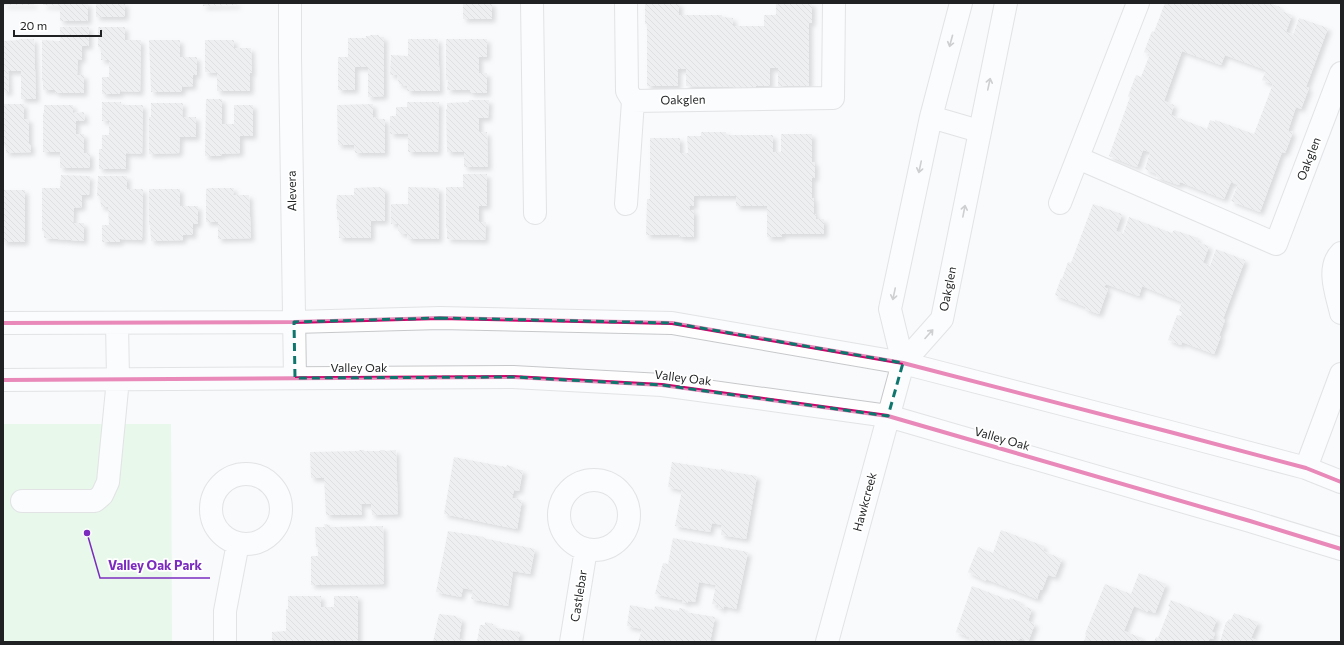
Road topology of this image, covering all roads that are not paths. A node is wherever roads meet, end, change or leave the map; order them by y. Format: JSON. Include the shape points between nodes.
{"nodes":[{"id":1,"x":290,"y":3,"type":"edge"},
{"id":2,"x":532,"y":3,"type":"edge"},
{"id":3,"x":626,"y":3,"type":"edge"},
{"id":4,"x":834,"y":3,"type":"edge"},
{"id":5,"x":961,"y":3,"type":"edge"},
{"id":6,"x":1006,"y":3,"type":"edge"},
{"id":7,"x":1138,"y":3,"type":"edge"},
{"id":8,"x":1341,"y":73,"type":"edge"},
{"id":9,"x":633,"y":101,"type":"junction"},
{"id":10,"x":931,"y":117,"type":"junction"},
{"id":11,"x":979,"y":131,"type":"junction"},
{"id":12,"x":1078,"y":158,"type":"junction"},
{"id":13,"x":1060,"y":203,"type":"dead end"},
{"id":14,"x":626,"y":204,"type":"dead end"},
{"id":15,"x":535,"y":213,"type":"dead end"},
{"id":16,"x":1341,"y":253,"type":"edge"},
{"id":17,"x":1341,"y":313,"type":"edge"},
{"id":18,"x":117,"y":322,"type":"junction"},
{"id":19,"x":294,"y":322,"type":"junction"},
{"id":20,"x":3,"y":323,"type":"edge"},
{"id":21,"x":902,"y":363,"type":"junction"},
{"id":22,"x":1341,"y":374,"type":"edge"},
{"id":23,"x":295,"y":378,"type":"junction"},
{"id":24,"x":118,"y":379,"type":"junction"},
{"id":25,"x":3,"y":380,"type":"edge"},
{"id":26,"x":888,"y":416,"type":"junction"},
{"id":27,"x":1306,"y":468,"type":"junction"},
{"id":28,"x":1341,"y":482,"type":"edge"},
{"id":29,"x":22,"y":501,"type":"dead end"},
{"id":30,"x":238,"y":543,"type":"dead end"},
{"id":31,"x":1341,"y":549,"type":"edge"},
{"id":32,"x":586,"y":550,"type":"dead end"},
{"id":33,"x":225,"y":642,"type":"edge"},
{"id":34,"x":571,"y":642,"type":"edge"},
{"id":35,"x":827,"y":642,"type":"edge"}],
"edges":[{"from":1,"to":19,"type":"street","name":"Alevera"},
{"from":2,"to":15,"type":"street"},
{"from":3,"to":9,"type":"street","via":[[627,91]]},
{"from":4,"to":9,"type":"street","name":"Oakglen","via":[[834,98]]},
{"from":5,"to":10,"type":"street","one_way":true},
{"from":11,"to":6,"type":"street","name":"Oakglen","one_way":true},
{"from":7,"to":12,"type":"street"},
{"from":8,"to":12,"type":"street","name":"Oakglen","via":[[1276,244]]},
{"from":9,"to":14,"type":"street"},
{"from":10,"to":11,"type":"street"},
{"from":10,"to":21,"type":"street","one_way":true,"via":[[890,309]]},
{"from":21,"to":11,"type":"street","name":"Oakglen","one_way":true,"via":[[942,319]]},
{"from":12,"to":13,"type":"street"},
{"from":16,"to":17,"type":"street","via":[[1336,257],[1333,278]]},
{"from":18,"to":19,"type":"street"},
{"from":18,"to":20,"type":"street"},
{"from":18,"to":24,"type":"street"},
{"from":19,"to":21,"type":"street","via":[[440,318],[672,323]]},
{"from":19,"to":23,"type":"street","name":"Alevera"},
{"from":21,"to":26,"type":"street","name":"Hawkcreek"},
{"from":21,"to":27,"type":"street"},
{"from":22,"to":27,"type":"street"},
{"from":23,"to":24,"type":"street","name":"Valley Oak"},
{"from":23,"to":26,"type":"street","name":"Valley Oak","via":[[514,377],[662,385]]},
{"from":24,"to":25,"type":"street","name":"Valley Oak"},
{"from":24,"to":29,"type":"street","via":[[108,482],[102,495],[95,501]]},
{"from":26,"to":31,"type":"street","name":"Valley Oak"},
{"from":26,"to":35,"type":"street","name":"Hawkcreek"},
{"from":27,"to":28,"type":"street"},
{"from":30,"to":33,"type":"street","via":[[225,611]]},
{"from":32,"to":34,"type":"street","name":"Castlebar"}]}
